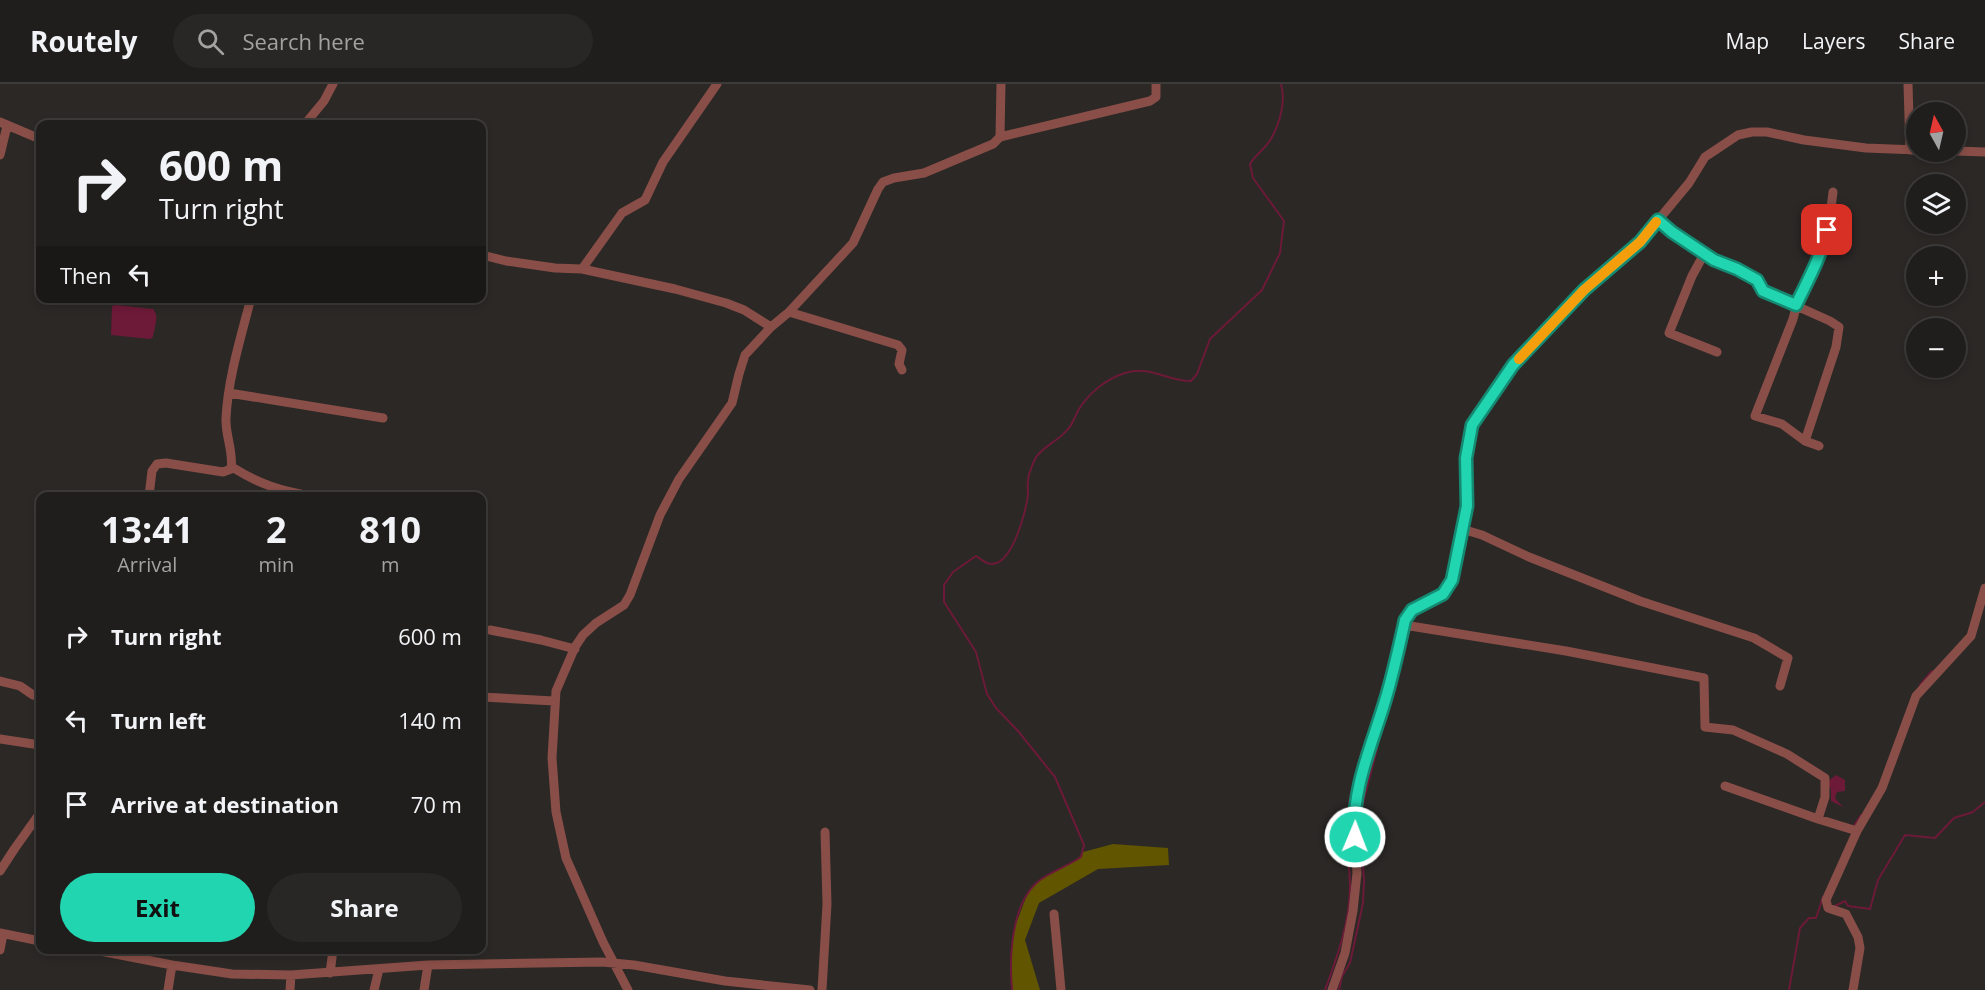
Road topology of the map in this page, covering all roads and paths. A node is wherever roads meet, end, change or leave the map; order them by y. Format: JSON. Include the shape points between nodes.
{"nodes":[{"id":1,"x":333,"y":84,"type":"edge"},
{"id":2,"x":717,"y":84,"type":"edge"},
{"id":3,"x":1001,"y":84,"type":"edge"},
{"id":4,"x":1156,"y":84,"type":"edge"},
{"id":5,"x":1908,"y":84,"type":"edge"},
{"id":6,"x":1909,"y":102,"type":"edge"},
{"id":7,"x":308,"y":120,"type":"edge"},
{"id":8,"x":3,"y":124,"type":"edge"},
{"id":9,"x":36,"y":137,"type":"edge"},
{"id":10,"x":1000,"y":137,"type":"junction"},
{"id":11,"x":1906,"y":150,"type":"edge"},
{"id":12,"x":1966,"y":151,"type":"edge"},
{"id":13,"x":1985,"y":152,"type":"edge"},
{"id":14,"x":0,"y":155,"type":"edge"},
{"id":15,"x":1833,"y":192,"type":"dead end"},
{"id":16,"x":1658,"y":220,"type":"junction"},
{"id":17,"x":1704,"y":254,"type":"junction"},
{"id":18,"x":486,"y":256,"type":"edge"},
{"id":19,"x":582,"y":269,"type":"junction"},
{"id":20,"x":249,"y":303,"type":"edge"},
{"id":21,"x":1796,"y":305,"type":"junction"},
{"id":22,"x":789,"y":312,"type":"junction"},
{"id":23,"x":771,"y":327,"type":"junction"},
{"id":24,"x":1717,"y":352,"type":"dead end"},
{"id":25,"x":902,"y":370,"type":"dead end"},
{"id":26,"x":229,"y":393,"type":"junction"},
{"id":27,"x":383,"y":418,"type":"dead end"},
{"id":28,"x":1805,"y":441,"type":"junction"},
{"id":29,"x":1819,"y":446,"type":"dead end"},
{"id":30,"x":232,"y":466,"type":"junction"},
{"id":31,"x":149,"y":492,"type":"edge"},
{"id":32,"x":289,"y":492,"type":"edge"},
{"id":33,"x":1462,"y":529,"type":"junction"},
{"id":34,"x":1985,"y":588,"type":"edge"},
{"id":35,"x":1404,"y":625,"type":"junction"},
{"id":36,"x":490,"y":630,"type":"dead end"},
{"id":37,"x":574,"y":649,"type":"junction"},
{"id":38,"x":0,"y":681,"type":"edge"},
{"id":39,"x":1780,"y":686,"type":"dead end"},
{"id":40,"x":36,"y":695,"type":"edge"},
{"id":41,"x":486,"y":697,"type":"edge"},
{"id":42,"x":554,"y":701,"type":"junction"},
{"id":43,"x":0,"y":739,"type":"edge"},
{"id":44,"x":36,"y":744,"type":"edge"},
{"id":45,"x":1725,"y":786,"type":"dead end"},
{"id":46,"x":1818,"y":819,"type":"junction"},
{"id":47,"x":36,"y":822,"type":"edge"},
{"id":48,"x":1857,"y":831,"type":"junction"},
{"id":49,"x":825,"y":832,"type":"dead end"},
{"id":50,"x":0,"y":871,"type":"edge"},
{"id":51,"x":1054,"y":914,"type":"dead end"},
{"id":52,"x":2,"y":933,"type":"edge"},
{"id":53,"x":36,"y":940,"type":"edge"},
{"id":54,"x":0,"y":950,"type":"edge"},
{"id":55,"x":116,"y":954,"type":"edge"},
{"id":56,"x":332,"y":954,"type":"edge"},
{"id":57,"x":614,"y":963,"type":"junction"},
{"id":58,"x":172,"y":965,"type":"junction"},
{"id":59,"x":428,"y":965,"type":"junction"},
{"id":60,"x":379,"y":969,"type":"junction"},
{"id":61,"x":330,"y":973,"type":"junction"},
{"id":62,"x":291,"y":975,"type":"junction"},
{"id":63,"x":725,"y":985,"type":"edge"},
{"id":64,"x":168,"y":990,"type":"edge"},
{"id":65,"x":290,"y":990,"type":"edge"},
{"id":66,"x":374,"y":990,"type":"edge"},
{"id":67,"x":424,"y":990,"type":"edge"},
{"id":68,"x":628,"y":990,"type":"edge"},
{"id":69,"x":810,"y":990,"type":"edge"},
{"id":70,"x":822,"y":990,"type":"edge"},
{"id":71,"x":1061,"y":990,"type":"edge"},
{"id":72,"x":1332,"y":990,"type":"edge"},
{"id":73,"x":1853,"y":990,"type":"edge"}],
"edges":[{"from":1,"to":7,"type":"street"},
{"from":2,"to":19,"type":"street","via":[[663,162],[645,200],[622,213]]},
{"from":3,"to":10,"type":"street"},
{"from":4,"to":10,"type":"street","via":[[1155,98],[1150,101]]},
{"from":5,"to":6,"type":"street"},
{"from":8,"to":9,"type":"street"},
{"from":8,"to":14,"type":"street"},
{"from":10,"to":22,"type":"street","via":[[993,144],[924,173],[884,182],[853,243]]},
{"from":11,"to":16,"type":"street","via":[[1866,148],[1767,132],[1738,135],[1705,157]]},
{"from":12,"to":13,"type":"street"},
{"from":15,"to":21,"type":"street","via":[[1824,246]]},
{"from":16,"to":17,"type":"street"},
{"from":16,"to":33,"type":"street","via":[[1513,365],[1472,425]]},
{"from":17,"to":21,"type":"street","via":[[1757,280],[1763,291]]},
{"from":17,"to":24,"type":"street","via":[[1669,333]]},
{"from":18,"to":19,"type":"street"},
{"from":19,"to":23,"type":"street","via":[[726,303]]},
{"from":20,"to":26,"type":"street"},
{"from":21,"to":28,"type":"street","via":[[1839,327]]},
{"from":21,"to":28,"type":"street","via":[[1755,416],[1782,424]]},
{"from":22,"to":23,"type":"street"},
{"from":22,"to":25,"type":"street","via":[[898,345],[902,350]]},
{"from":23,"to":37,"type":"street","via":[[746,355],[732,403],[679,479],[660,515],[624,605],[596,623]]},
{"from":26,"to":27,"type":"street"},
{"from":26,"to":30,"type":"street","via":[[226,429]]},
{"from":28,"to":29,"type":"street"},
{"from":30,"to":31,"type":"street","via":[[230,471],[223,472],[157,464],[152,471]]},
{"from":30,"to":32,"type":"street","via":[[254,481]]},
{"from":33,"to":35,"type":"street","via":[[1452,580],[1443,594],[1412,610]]},
{"from":33,"to":39,"type":"street","via":[[1640,602],[1754,638],[1788,658]]},
{"from":34,"to":48,"type":"street","via":[[1971,636],[1916,696],[1882,788]]},
{"from":35,"to":46,"type":"street","via":[[1704,678],[1705,727],[1733,730],[1786,754],[1825,778],[1825,797]]},
{"from":35,"to":72,"type":"street","via":[[1357,797],[1353,818],[1357,873],[1353,912]]},
{"from":36,"to":37,"type":"street"},
{"from":37,"to":42,"type":"street"},
{"from":38,"to":40,"type":"street"},
{"from":41,"to":42,"type":"street"},
{"from":42,"to":57,"type":"street","via":[[552,758],[556,812],[566,858]]},
{"from":43,"to":44,"type":"street"},
{"from":45,"to":46,"type":"street"},
{"from":46,"to":48,"type":"street"},
{"from":47,"to":50,"type":"street"},
{"from":48,"to":73,"type":"street","via":[[1825,902],[1828,908],[1846,914],[1858,937],[1860,948]]},
{"from":49,"to":70,"type":"street","via":[[828,904]]},
{"from":51,"to":71,"type":"street"},
{"from":52,"to":53,"type":"street"},
{"from":52,"to":54,"type":"street"},
{"from":55,"to":58,"type":"street"},
{"from":56,"to":61,"type":"street"},
{"from":57,"to":59,"type":"street"},
{"from":57,"to":63,"type":"street"},
{"from":57,"to":68,"type":"street"},
{"from":58,"to":62,"type":"street","via":[[232,974]]},
{"from":58,"to":64,"type":"street"},
{"from":59,"to":60,"type":"street"},
{"from":59,"to":67,"type":"street"},
{"from":60,"to":61,"type":"street"},
{"from":60,"to":66,"type":"street"},
{"from":61,"to":62,"type":"street"},
{"from":62,"to":65,"type":"street"},
{"from":63,"to":69,"type":"street"}]}
